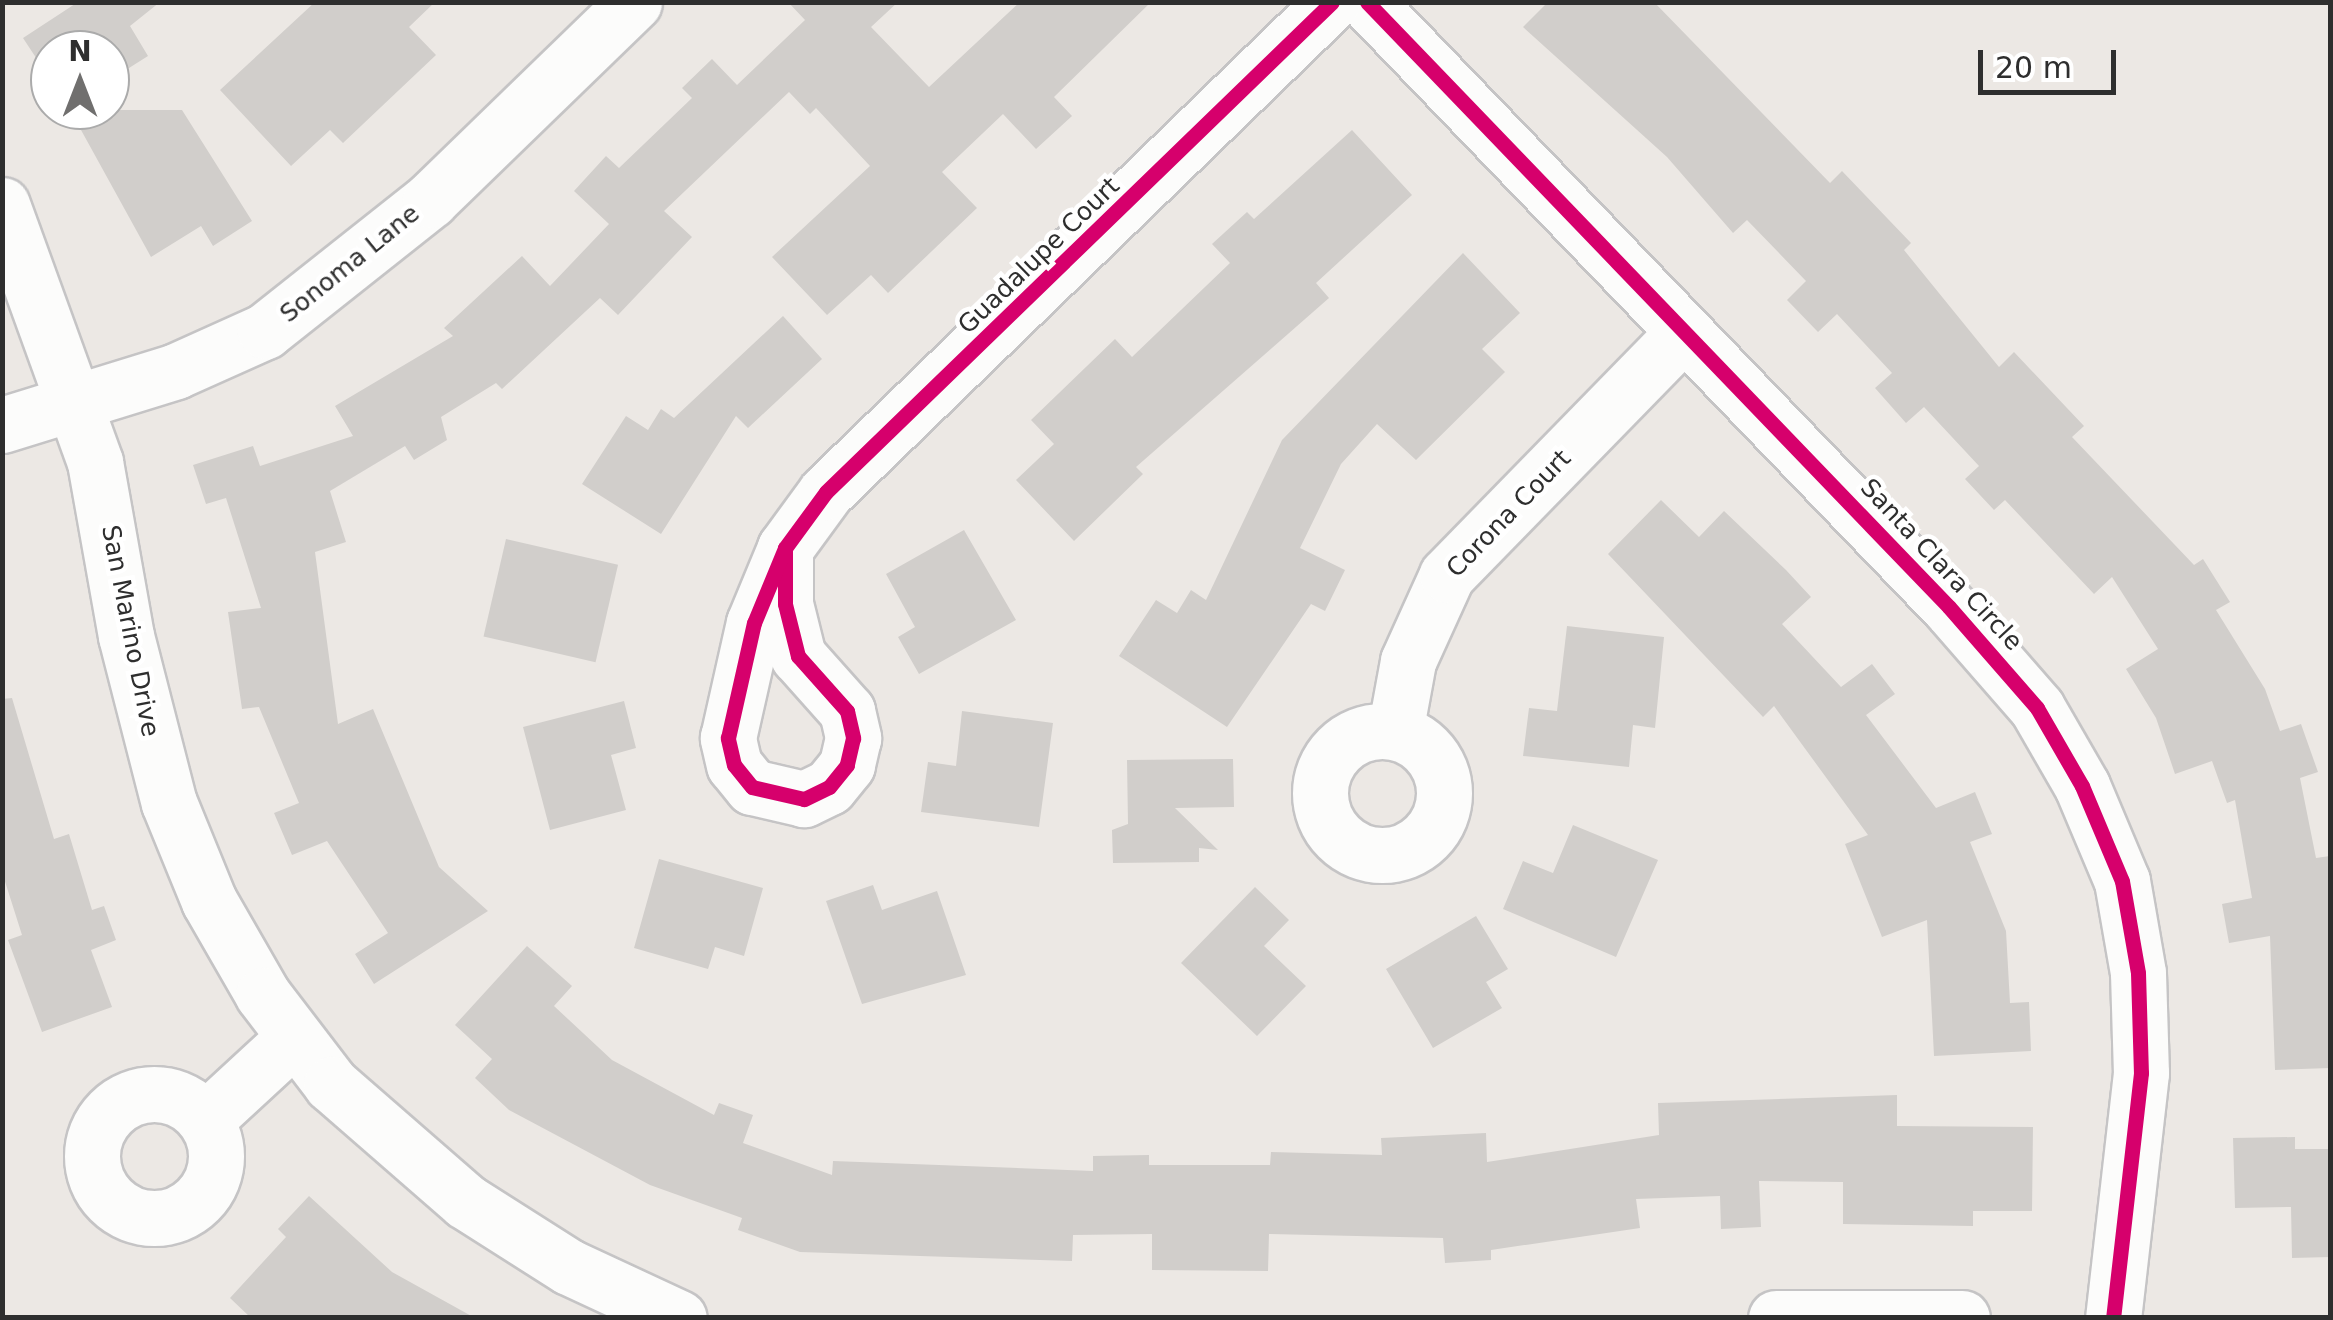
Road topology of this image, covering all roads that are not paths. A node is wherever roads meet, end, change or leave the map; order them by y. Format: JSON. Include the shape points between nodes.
{"nodes":[{"id":1,"x":634,"y":2,"type":"edge"},
{"id":2,"x":1332,"y":2,"type":"edge"},
{"id":3,"x":1367,"y":2,"type":"edge"},
{"id":4,"x":2,"y":206,"type":"edge"},
{"id":5,"x":1684,"y":332,"type":"junction"},
{"id":6,"x":75,"y":403,"type":"junction"},
{"id":7,"x":2,"y":425,"type":"edge"},
{"id":8,"x":784,"y":548,"type":"dead end"},
{"id":9,"x":1396,"y":732,"type":"dead end"},
{"id":10,"x":295,"y":1037,"type":"junction"},
{"id":11,"x":205,"y":1120,"type":"dead end"},
{"id":12,"x":679,"y":1318,"type":"edge"},
{"id":13,"x":1776,"y":1318,"type":"edge"},
{"id":14,"x":1962,"y":1318,"type":"edge"},
{"id":15,"x":2112,"y":1318,"type":"edge"}],
"edges":[{"from":1,"to":6,"type":"street","name":"Sonoma Lane","via":[[333,284],[265,331]]},
{"from":2,"to":8,"type":"street","name":"Guadalupe Court","via":[[826,492]]},
{"from":3,"to":5,"type":"street","name":"Santa Clara Circle"},
{"from":4,"to":6,"type":"street","name":"San Marino Drive"},
{"from":5,"to":9,"type":"street","name":"Corona Court","via":[[1447,575],[1408,661]]},
{"from":5,"to":15,"type":"street","name":"Santa Clara Circle","via":[[1949,607],[2037,708],[2082,786],[2122,882],[2138,973],[2141,1073]]},
{"from":6,"to":7,"type":"street","name":"Sonoma Lane"},
{"from":6,"to":10,"type":"street","name":"San Marino Drive","via":[[114,540],[126,636],[169,803],[209,901]]},
{"from":10,"to":11,"type":"street"},
{"from":10,"to":12,"type":"street","name":"San Marino Drive","via":[[331,1084],[465,1201],[569,1267]]},
{"from":13,"to":14,"type":"street"}]}
